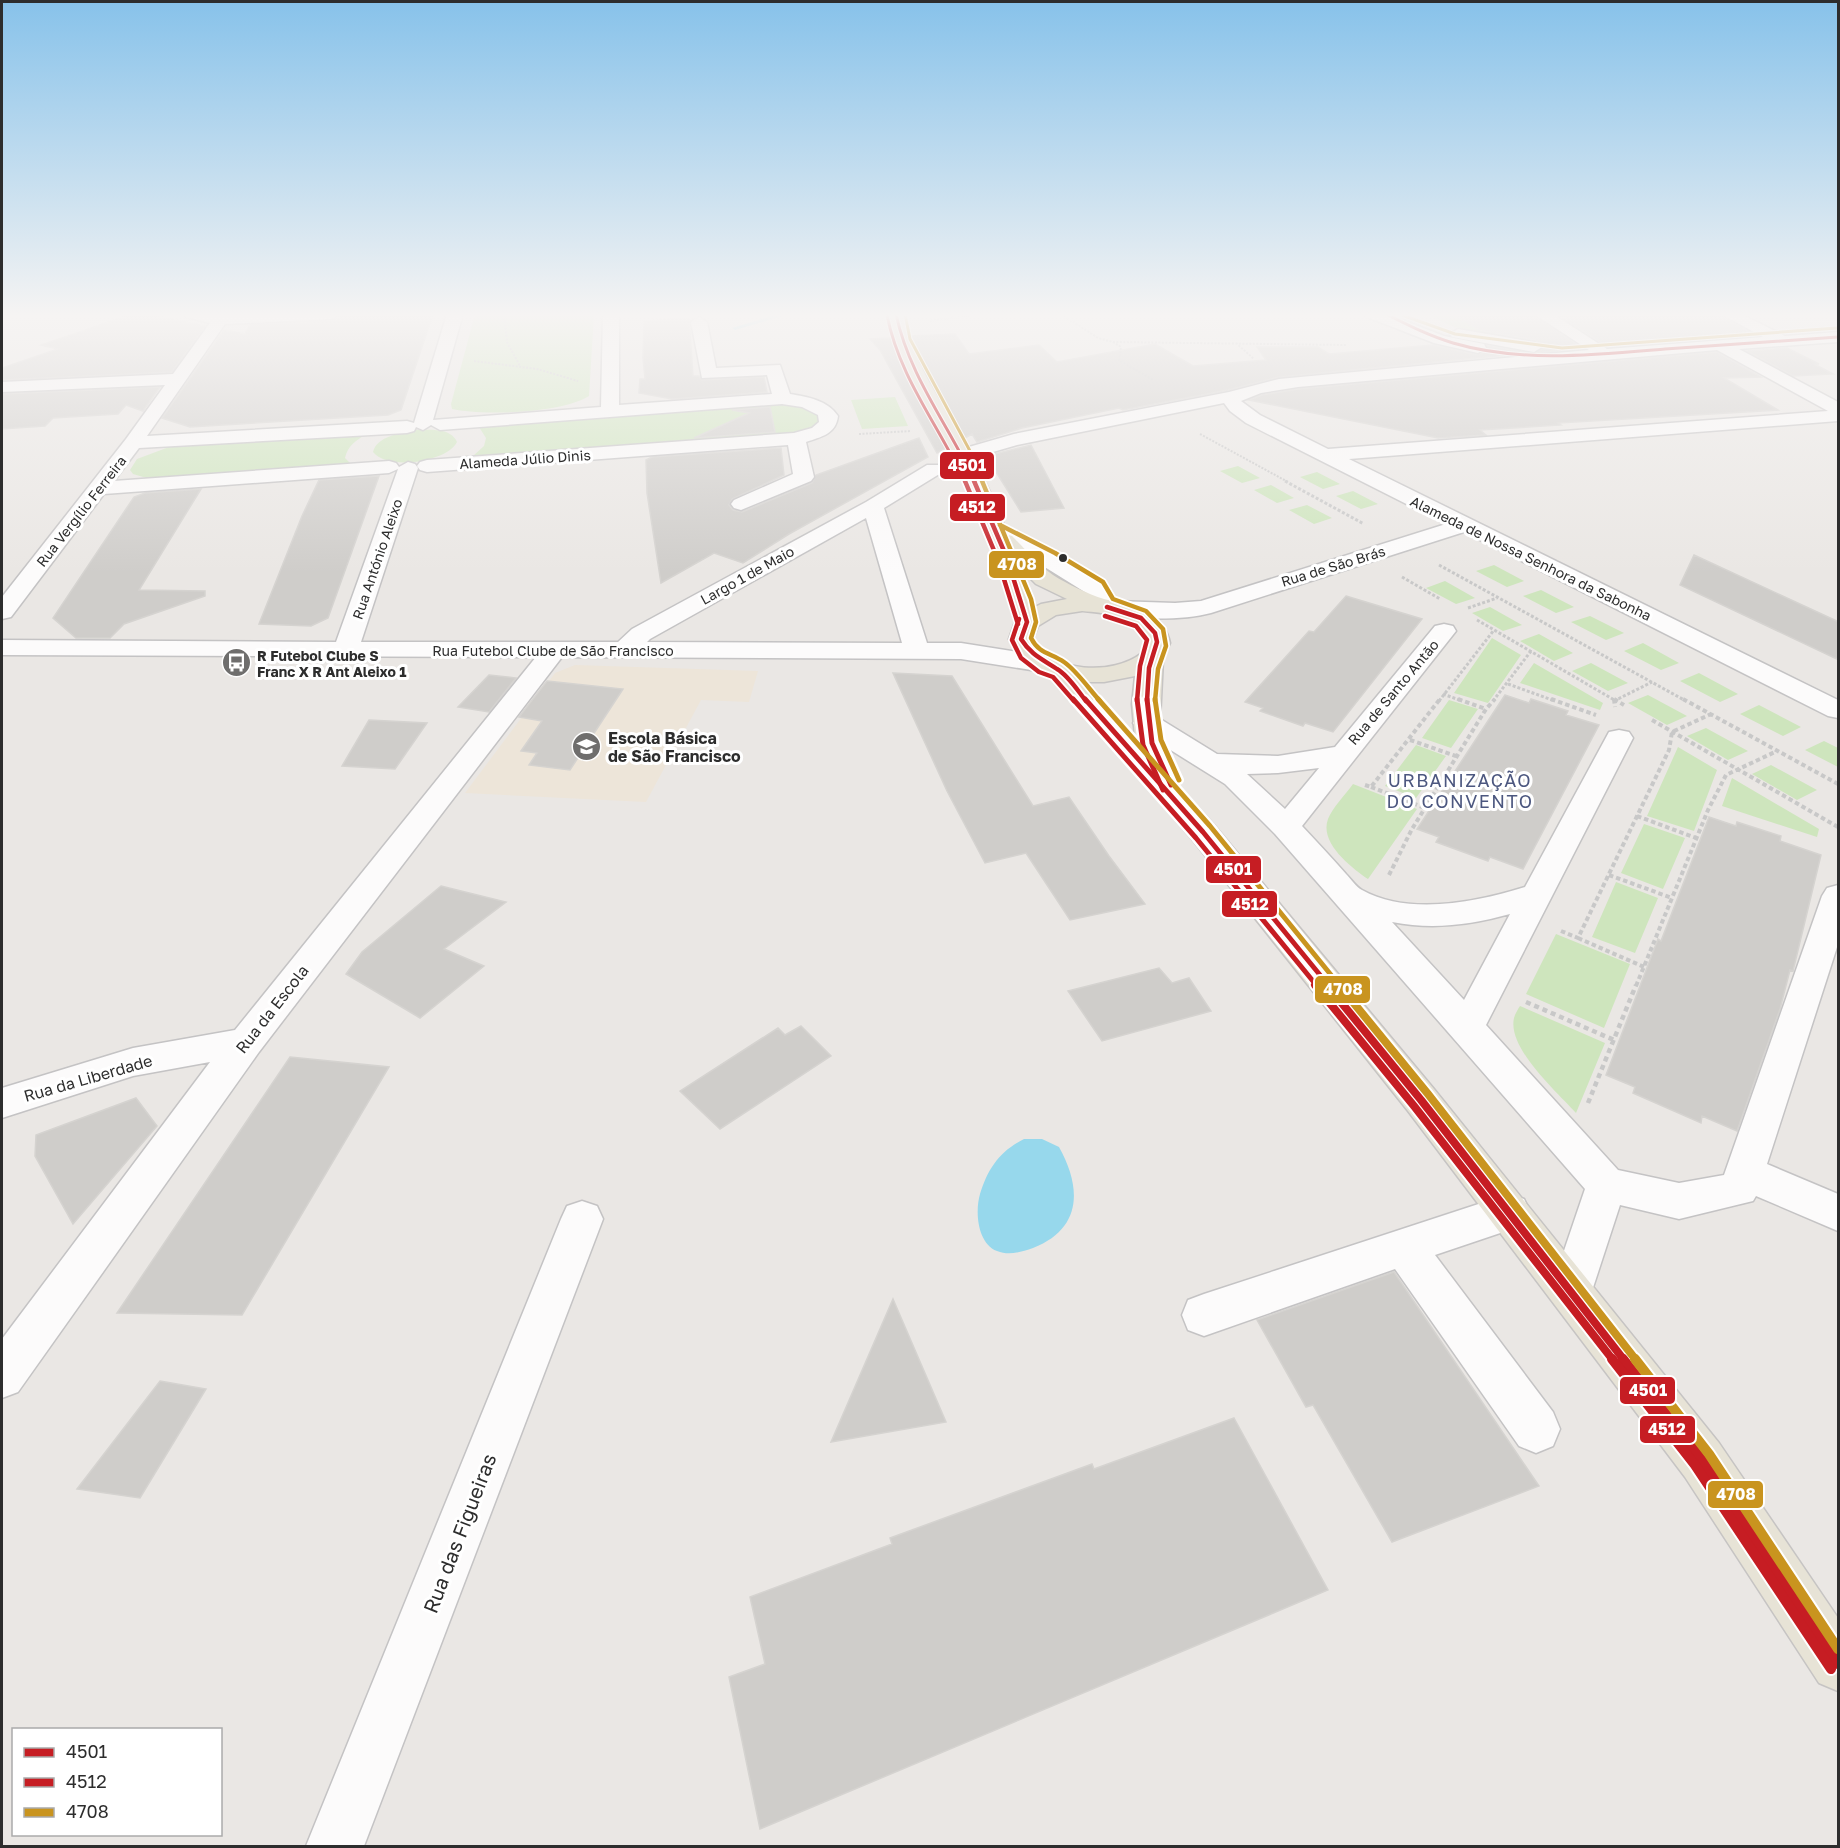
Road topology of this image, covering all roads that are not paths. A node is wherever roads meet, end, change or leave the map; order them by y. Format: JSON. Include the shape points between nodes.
{"nodes":[{"id":1,"x":163,"y":400,"type":"edge"},
{"id":2,"x":430,"y":400,"type":"edge"},
{"id":3,"x":610,"y":400,"type":"edge"},
{"id":4,"x":763,"y":400,"type":"edge"},
{"id":5,"x":792,"y":400,"type":"edge"},
{"id":6,"x":933,"y":400,"type":"edge"},
{"id":7,"x":1214,"y":400,"type":"edge"},
{"id":8,"x":1232,"y":400,"type":"edge"},
{"id":9,"x":1823,"y":400,"type":"edge"},
{"id":10,"x":1839,"y":409,"type":"edge"},
{"id":11,"x":610,"y":410,"type":"junction"},
{"id":12,"x":1839,"y":416,"type":"edge"},
{"id":13,"x":423,"y":425,"type":"junction"},
{"id":14,"x":796,"y":439,"type":"junction"},
{"id":15,"x":134,"y":443,"type":"junction"},
{"id":16,"x":963,"y":455,"type":"junction"},
{"id":17,"x":1323,"y":455,"type":"junction"},
{"id":18,"x":408,"y":467,"type":"junction"},
{"id":19,"x":934,"y":470,"type":"dead end"},
{"id":20,"x":99,"y":488,"type":"junction"},
{"id":21,"x":741,"y":504,"type":"dead end"},
{"id":22,"x":873,"y":506,"type":"junction"},
{"id":23,"x":1464,"y":525,"type":"junction"},
{"id":24,"x":996,"y":533,"type":"junction"},
{"id":25,"x":1107,"y":607,"type":"junction"},
{"id":26,"x":1203,"y":608,"type":"junction"},
{"id":27,"x":2,"y":612,"type":"edge"},
{"id":28,"x":1025,"y":624,"type":"junction"},
{"id":29,"x":1444,"y":631,"type":"dead end"},
{"id":30,"x":2,"y":648,"type":"edge"},
{"id":31,"x":626,"y":649,"type":"junction"},
{"id":32,"x":346,"y":650,"type":"junction"},
{"id":33,"x":555,"y":650,"type":"junction"},
{"id":34,"x":917,"y":650,"type":"junction"},
{"id":35,"x":961,"y":651,"type":"junction"},
{"id":36,"x":1153,"y":656,"type":"junction"},
{"id":37,"x":1051,"y":667,"type":"junction"},
{"id":38,"x":1839,"y":710,"type":"edge"},
{"id":39,"x":1147,"y":723,"type":"junction"},
{"id":40,"x":1613,"y":728,"type":"road end"},
{"id":41,"x":1343,"y":754,"type":"junction"},
{"id":42,"x":1208,"y":762,"type":"junction"},
{"id":43,"x":1286,"y":827,"type":"junction"},
{"id":44,"x":1203,"y":832,"type":"junction"},
{"id":45,"x":1538,"y":894,"type":"junction"},
{"id":46,"x":1839,"y":896,"type":"edge"},
{"id":47,"x":1361,"y":901,"type":"junction"},
{"id":48,"x":1467,"y":1027,"type":"junction"},
{"id":49,"x":246,"y":1042,"type":"junction"},
{"id":50,"x":2,"y":1103,"type":"edge"},
{"id":51,"x":1745,"y":1173,"type":"junction"},
{"id":52,"x":1606,"y":1185,"type":"junction"},
{"id":53,"x":1509,"y":1212,"type":"junction"},
{"id":54,"x":1839,"y":1213,"type":"edge"},
{"id":55,"x":582,"y":1219,"type":"dead end"},
{"id":56,"x":1404,"y":1247,"type":"junction"},
{"id":57,"x":1572,"y":1292,"type":"junction"},
{"id":58,"x":1204,"y":1315,"type":"dead end"},
{"id":59,"x":2,"y":1376,"type":"edge"},
{"id":60,"x":1536,"y":1428,"type":"dead end"},
{"id":61,"x":1839,"y":1664,"type":"edge"},
{"id":62,"x":335,"y":1846,"type":"edge"}],
"edges":[{"from":1,"to":15,"type":"street","name":"Rua Vergílio Ferreira"},
{"from":2,"to":13,"type":"street"},
{"from":3,"to":11,"type":"street"},
{"from":4,"to":11,"type":"street","name":"Alameda Júlio Dinis"},
{"from":5,"to":14,"type":"street","name":"Alameda Júlio Dinis","via":[[806,402],[829,416],[828,424],[819,432]]},
{"from":6,"to":16,"type":"main road"},
{"from":7,"to":16,"type":"street","via":[[1014,440]]},
{"from":8,"to":17,"type":"street","name":"Alameda de Nossa Senhora da Sabonha","via":[[1253,419]]},
{"from":9,"to":10,"type":"street"},
{"from":11,"to":13,"type":"street","name":"Alameda Júlio Dinis"},
{"from":12,"to":17,"type":"street"},
{"from":13,"to":15,"type":"street","name":"Alameda Júlio Dinis"},
{"from":13,"to":18,"type":"street","name":"Alameda Júlio Dinis","via":[[387,431],[362,449],[364,459],[374,465]]},
{"from":13,"to":18,"type":"street","name":"Alameda Júlio Dinis","via":[[466,430],[473,442],[459,456]]},
{"from":14,"to":18,"type":"street","name":"Alameda Júlio Dinis"},
{"from":14,"to":21,"type":"street","via":[[804,477]]},
{"from":15,"to":20,"type":"street","name":"Rua Vergílio Ferreira"},
{"from":16,"to":24,"type":"main road"},
{"from":17,"to":23,"type":"street","name":"Alameda de Nossa Senhora da Sabonha"},
{"from":18,"to":20,"type":"street","name":"Alameda Júlio Dinis"},
{"from":18,"to":32,"type":"street","name":"Rua António Aleixo"},
{"from":19,"to":22,"type":"street","name":"Largo 1 de Maio"},
{"from":20,"to":27,"type":"street","name":"Rua Vergílio Ferreira"},
{"from":22,"to":31,"type":"street","name":"Largo 1 de Maio","via":[[641,634]]},
{"from":22,"to":34,"type":"street"},
{"from":23,"to":26,"type":"street","name":"Rua de São Brás"},
{"from":23,"to":38,"type":"street","name":"Alameda de Nossa Senhora da Sabonha"},
{"from":24,"to":25,"type":"street","via":[[1098,590]]},
{"from":24,"to":28,"type":"main road","via":[[1023,602]]},
{"from":25,"to":26,"type":"street","name":"Rua de São Brás"},
{"from":25,"to":28,"type":"main road","via":[[1065,605],[1043,611]]},
{"from":25,"to":36,"type":"main road","via":[[1145,622],[1158,642]]},
{"from":26,"to":36,"type":"street","name":"Rua de São Brás","via":[[1171,634]]},
{"from":28,"to":35,"type":"street","via":[[1001,638]]},
{"from":28,"to":37,"type":"main road","via":[[1021,639],[1028,652]]},
{"from":29,"to":41,"type":"street","name":"Rua de Santo Antão"},
{"from":30,"to":32,"type":"street","name":"Rua Futebol Clube de São Francisco"},
{"from":31,"to":33,"type":"street","name":"Rua Futebol Clube de São Francisco"},
{"from":31,"to":34,"type":"street","name":"Rua Futebol Clube de São Francisco"},
{"from":32,"to":33,"type":"street","name":"Rua Futebol Clube de São Francisco"},
{"from":33,"to":49,"type":"street","name":"Rua da Escola"},
{"from":34,"to":35,"type":"street","name":"Rua Futebol Clube de São Francisco"},
{"from":35,"to":37,"type":"street"},
{"from":36,"to":37,"type":"main road","via":[[1120,673],[1100,675]]},
{"from":36,"to":39,"type":"main road","via":[[1144,699]]},
{"from":37,"to":44,"type":"main road","via":[[1086,698]]},
{"from":39,"to":42,"type":"street"},
{"from":39,"to":44,"type":"main road","via":[[1160,771]]},
{"from":40,"to":45,"type":"street"},
{"from":41,"to":42,"type":"street","name":"Rua de Santo Antão","via":[[1280,766]]},
{"from":41,"to":43,"type":"street","name":"Rua de Santo Antão"},
{"from":42,"to":43,"type":"street","via":[[1235,778]]},
{"from":43,"to":47,"type":"street"},
{"from":44,"to":53,"type":"main road"},
{"from":45,"to":47,"type":"street","via":[[1490,910],[1440,918],[1395,912]]},
{"from":45,"to":48,"type":"street"},
{"from":46,"to":51,"type":"street"},
{"from":47,"to":48,"type":"street"},
{"from":48,"to":52,"type":"street"},
{"from":49,"to":50,"type":"street","name":"Rua da Liberdade","via":[[133,1062]]},
{"from":49,"to":59,"type":"street","name":"Rua da Escola"},
{"from":51,"to":52,"type":"street","via":[[1739,1189],[1679,1201]]},
{"from":51,"to":54,"type":"street"},
{"from":52,"to":57,"type":"street"},
{"from":53,"to":56,"type":"street"},
{"from":53,"to":57,"type":"main road"},
{"from":55,"to":62,"type":"street","name":"Rua das Figueiras"},
{"from":56,"to":58,"type":"street"},
{"from":56,"to":60,"type":"street"},
{"from":57,"to":61,"type":"main road","via":[[1702,1460]]}]}
